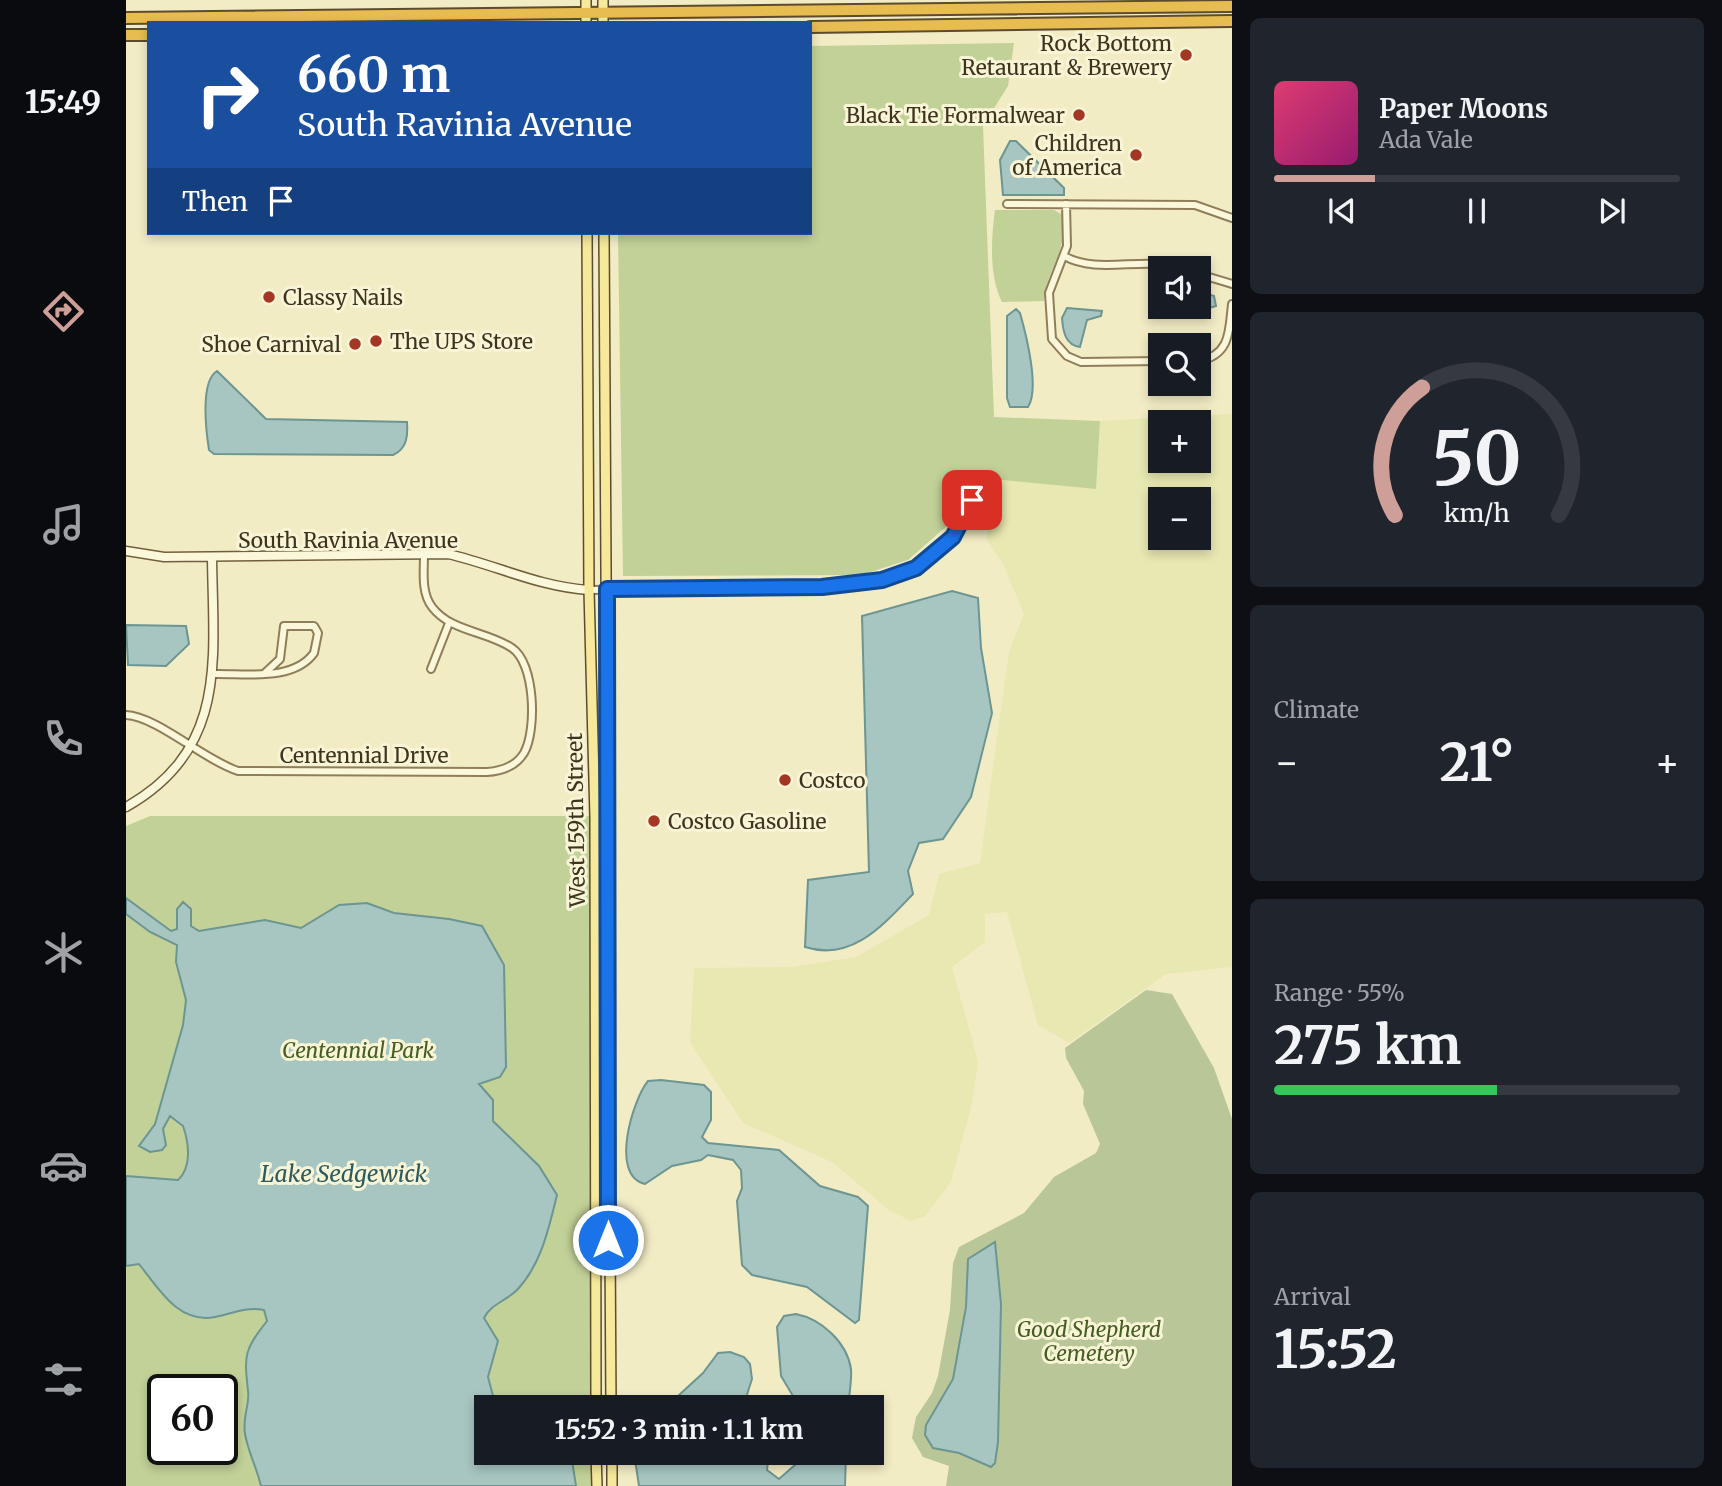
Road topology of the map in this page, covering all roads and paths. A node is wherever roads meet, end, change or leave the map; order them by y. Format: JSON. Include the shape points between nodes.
{"nodes":[{"id":1,"x":1232,"y":6,"type":"edge"},
{"id":2,"x":586,"y":11,"type":"edge"},
{"id":3,"x":603,"y":11,"type":"edge"},
{"id":4,"x":126,"y":18,"type":"edge"},
{"id":5,"x":1232,"y":21,"type":"edge"},
{"id":6,"x":812,"y":27,"type":"edge"},
{"id":7,"x":126,"y":35,"type":"edge"},
{"id":8,"x":147,"y":35,"type":"edge"},
{"id":9,"x":1007,"y":204,"type":"dead end"},
{"id":10,"x":1066,"y":204,"type":"junction"},
{"id":11,"x":1232,"y":218,"type":"edge"},
{"id":12,"x":587,"y":235,"type":"edge"},
{"id":13,"x":604,"y":235,"type":"edge"},
{"id":14,"x":1064,"y":256,"type":"junction"},
{"id":15,"x":1148,"y":264,"type":"edge"},
{"id":16,"x":1211,"y":278,"type":"edge"},
{"id":17,"x":1232,"y":284,"type":"edge"},
{"id":18,"x":1232,"y":304,"type":"edge"},
{"id":19,"x":1211,"y":358,"type":"edge"},
{"id":20,"x":1148,"y":361,"type":"edge"},
{"id":21,"x":982,"y":482,"type":"dead end"},
{"id":22,"x":126,"y":551,"type":"edge"},
{"id":23,"x":424,"y":555,"type":"junction"},
{"id":24,"x":212,"y":557,"type":"junction"},
{"id":25,"x":607,"y":589,"type":"junction"},
{"id":26,"x":589,"y":590,"type":"junction"},
{"id":27,"x":449,"y":622,"type":"junction"},
{"id":28,"x":431,"y":669,"type":"dead end"},
{"id":29,"x":265,"y":673,"type":"junction"},
{"id":30,"x":214,"y":674,"type":"junction"},
{"id":31,"x":126,"y":715,"type":"edge"},
{"id":32,"x":191,"y":748,"type":"junction"},
{"id":33,"x":126,"y":807,"type":"edge"},
{"id":34,"x":595,"y":1317,"type":"junction"},
{"id":35,"x":609,"y":1319,"type":"junction"},
{"id":36,"x":596,"y":1395,"type":"edge"},
{"id":37,"x":611,"y":1395,"type":"edge"},
{"id":38,"x":596,"y":1465,"type":"edge"},
{"id":39,"x":612,"y":1465,"type":"edge"},
{"id":40,"x":597,"y":1486,"type":"edge"},
{"id":41,"x":612,"y":1486,"type":"edge"}],
"edges":[{"from":1,"to":3,"type":"highway"},
{"from":2,"to":3,"type":"highway"},
{"from":2,"to":4,"type":"highway"},
{"from":5,"to":6,"type":"highway"},
{"from":7,"to":8,"type":"highway"},
{"from":9,"to":10,"type":"street"},
{"from":10,"to":11,"type":"street","via":[[1195,205]]},
{"from":10,"to":14,"type":"street"},
{"from":12,"to":26,"type":"main road","name":"West 159th Street"},
{"from":13,"to":25,"type":"main road","name":"West 159th Street"},
{"from":14,"to":15,"type":"street","via":[[1080,264]]},
{"from":14,"to":20,"type":"street","via":[[1049,293],[1050,333],[1060,351],[1081,362]]},
{"from":16,"to":17,"type":"street"},
{"from":18,"to":19,"type":"street","via":[[1224,346]]},
{"from":21,"to":25,"type":"street","name":"South Ravinia Avenue","via":[[953,537],[916,568],[882,580],[822,587]]},
{"from":22,"to":24,"type":"street","name":"South Ravinia Avenue"},
{"from":23,"to":24,"type":"street","name":"South Ravinia Avenue"},
{"from":23,"to":26,"type":"street","name":"South Ravinia Avenue","via":[[448,554],[545,585]]},
{"from":23,"to":27,"type":"street","via":[[426,595]]},
{"from":24,"to":30,"type":"street"},
{"from":25,"to":26,"type":"street","name":"South Ravinia Avenue"},
{"from":25,"to":35,"type":"main road","name":"West 159th Street"},
{"from":26,"to":34,"type":"main road","name":"West 159th Street","via":[[595,818]]},
{"from":27,"to":28,"type":"street"},
{"from":27,"to":32,"type":"street","name":"Centennial Drive","via":[[497,640],[521,656],[530,677],[528,742],[515,762],[498,772],[255,773],[222,766]]},
{"from":29,"to":29,"type":"street","via":[[291,670],[310,659],[317,644],[314,626],[284,625],[281,659]]},
{"from":29,"to":30,"type":"street"},
{"from":30,"to":32,"type":"street","via":[[205,716]]},
{"from":31,"to":32,"type":"street","name":"Centennial Drive","via":[[145,720]]},
{"from":32,"to":33,"type":"street","via":[[160,785]]},
{"from":34,"to":35,"type":"main road"},
{"from":34,"to":36,"type":"main road","name":"West 159th Street"},
{"from":35,"to":37,"type":"main road","name":"West 159th Street"},
{"from":38,"to":40,"type":"main road"},
{"from":39,"to":41,"type":"main road"}]}
